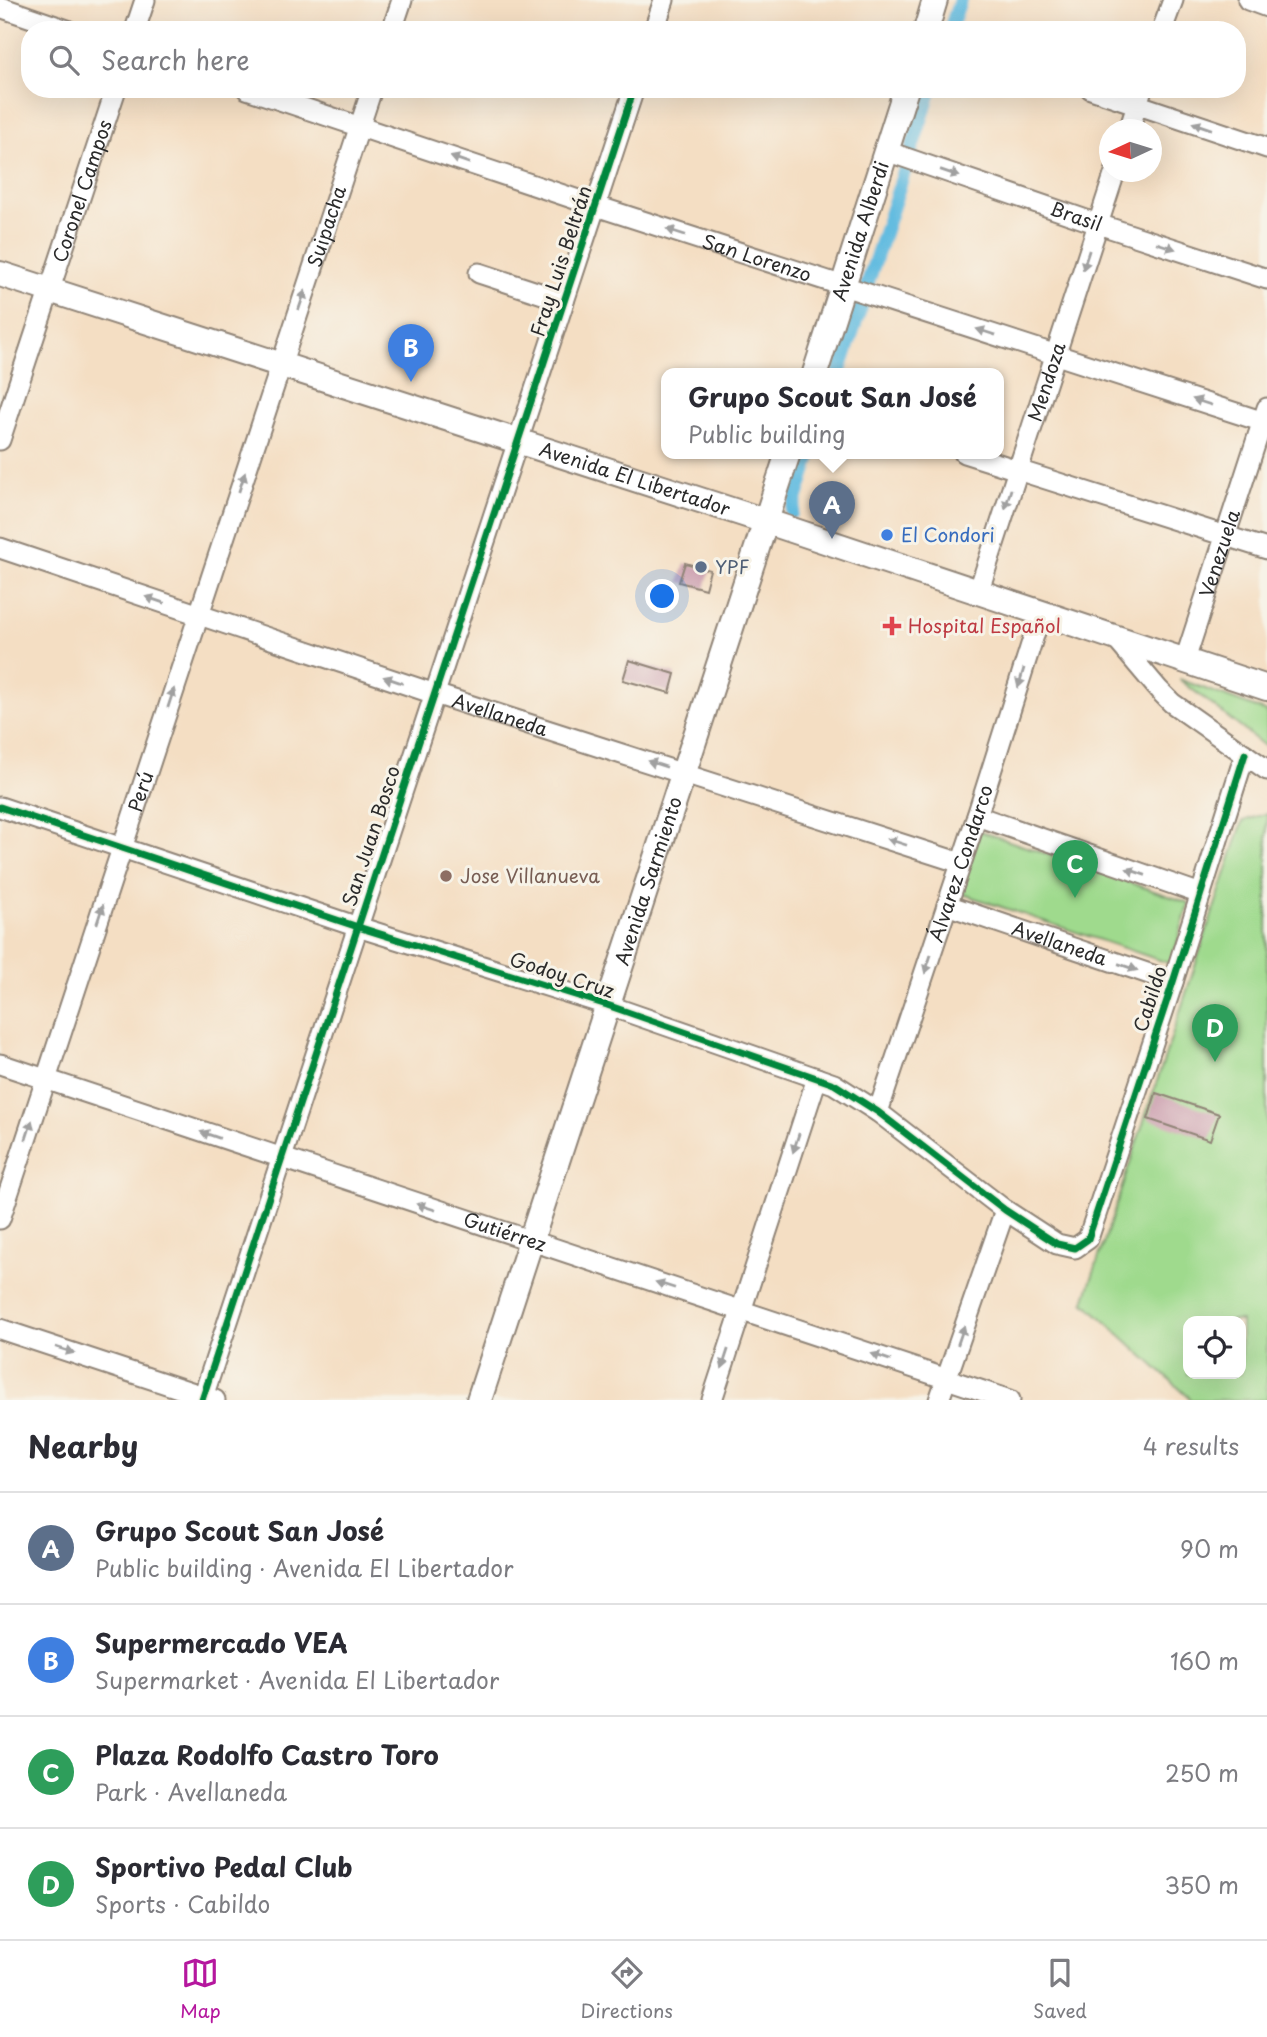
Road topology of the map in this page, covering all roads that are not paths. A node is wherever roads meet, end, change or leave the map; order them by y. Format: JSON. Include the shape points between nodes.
{"nodes":[{"id":1,"x":145,"y":0,"type":"edge"},
{"id":2,"x":401,"y":0,"type":"edge"},
{"id":3,"x":664,"y":0,"type":"edge"},
{"id":4,"x":935,"y":0,"type":"edge"},
{"id":5,"x":1172,"y":0,"type":"edge"},
{"id":6,"x":1248,"y":0,"type":"edge"},
{"id":7,"x":0,"y":7,"type":"edge"},
{"id":8,"x":1267,"y":7,"type":"edge"},
{"id":9,"x":41,"y":21,"type":"edge"},
{"id":10,"x":138,"y":21,"type":"edge"},
{"id":11,"x":395,"y":21,"type":"edge"},
{"id":12,"x":657,"y":21,"type":"edge"},
{"id":13,"x":929,"y":21,"type":"edge"},
{"id":14,"x":1165,"y":21,"type":"edge"},
{"id":15,"x":113,"y":98,"type":"edge"},
{"id":16,"x":274,"y":98,"type":"edge"},
{"id":17,"x":369,"y":98,"type":"edge"},
{"id":18,"x":631,"y":98,"type":"edge"},
{"id":19,"x":903,"y":98,"type":"edge"},
{"id":20,"x":1140,"y":98,"type":"edge"},
{"id":21,"x":1142,"y":98,"type":"edge"},
{"id":22,"x":1133,"y":119,"type":"edge"},
{"id":23,"x":360,"y":126,"type":"junction"},
{"id":24,"x":1267,"y":148,"type":"edge"},
{"id":25,"x":886,"y":151,"type":"junction"},
{"id":26,"x":1112,"y":182,"type":"edge"},
{"id":27,"x":596,"y":205,"type":"junction"},
{"id":28,"x":1098,"y":224,"type":"junction"},
{"id":29,"x":479,"y":273,"type":"dead end"},
{"id":30,"x":0,"y":274,"type":"edge"},
{"id":31,"x":1267,"y":279,"type":"edge"},
{"id":32,"x":843,"y":286,"type":"junction"},
{"id":33,"x":48,"y":290,"type":"junction"},
{"id":34,"x":564,"y":301,"type":"junction"},
{"id":35,"x":1056,"y":354,"type":"junction"},
{"id":36,"x":280,"y":365,"type":"junction"},
{"id":37,"x":817,"y":368,"type":"edge"},
{"id":38,"x":1266,"y":417,"type":"edge"},
{"id":39,"x":0,"y":439,"type":"edge"},
{"id":40,"x":517,"y":442,"type":"junction"},
{"id":41,"x":786,"y":459,"type":"edge"},
{"id":42,"x":982,"y":459,"type":"edge"},
{"id":43,"x":1017,"y":471,"type":"junction"},
{"id":44,"x":765,"y":521,"type":"junction"},
{"id":45,"x":1225,"y":536,"type":"junction"},
{"id":46,"x":0,"y":548,"type":"edge"},
{"id":47,"x":1267,"y":549,"type":"edge"},
{"id":48,"x":978,"y":593,"type":"junction"},
{"id":49,"x":1041,"y":613,"type":"junction"},
{"id":50,"x":199,"y":615,"type":"junction"},
{"id":51,"x":1116,"y":639,"type":"junction"},
{"id":52,"x":1185,"y":660,"type":"junction"},
{"id":53,"x":1267,"y":688,"type":"edge"},
{"id":54,"x":435,"y":694,"type":"junction"},
{"id":55,"x":1245,"y":754,"type":"junction"},
{"id":56,"x":1267,"y":770,"type":"edge"},
{"id":57,"x":683,"y":773,"type":"junction"},
{"id":58,"x":0,"y":807,"type":"edge"},
{"id":59,"x":977,"y":816,"type":"junction"},
{"id":60,"x":122,"y":847,"type":"junction"},
{"id":61,"x":961,"y":863,"type":"junction"},
{"id":62,"x":1201,"y":894,"type":"junction"},
{"id":63,"x":947,"y":905,"type":"junction"},
{"id":64,"x":358,"y":927,"type":"junction"},
{"id":65,"x":1173,"y":982,"type":"junction"},
{"id":66,"x":607,"y":1005,"type":"junction"},
{"id":67,"x":0,"y":1065,"type":"edge"},
{"id":68,"x":817,"y":1078,"type":"junction"},
{"id":69,"x":46,"y":1080,"type":"junction"},
{"id":70,"x":878,"y":1112,"type":"junction"},
{"id":71,"x":282,"y":1159,"type":"junction"},
{"id":72,"x":1005,"y":1210,"type":"junction"},
{"id":73,"x":0,"y":1219,"type":"edge"},
{"id":74,"x":531,"y":1241,"type":"junction"},
{"id":75,"x":1075,"y":1248,"type":"joint"},
{"id":76,"x":741,"y":1311,"type":"junction"},
{"id":77,"x":0,"y":1329,"type":"edge"},
{"id":78,"x":946,"y":1379,"type":"junction"},
{"id":79,"x":207,"y":1399,"type":"edge"},
{"id":80,"x":478,"y":1400,"type":"edge"},
{"id":81,"x":712,"y":1400,"type":"edge"},
{"id":82,"x":939,"y":1400,"type":"edge"},
{"id":83,"x":1010,"y":1400,"type":"edge"}],
"edges":[{"from":1,"to":10,"type":"street"},
{"from":2,"to":11,"type":"street"},
{"from":3,"to":12,"type":"street"},
{"from":4,"to":13,"type":"main road"},
{"from":5,"to":14,"type":"street"},
{"from":6,"to":8,"type":"street"},
{"from":7,"to":9,"type":"street"},
{"from":15,"to":33,"type":"street","name":"Coronel Campos"},
{"from":16,"to":23,"type":"street","name":"San Lorenzo"},
{"from":17,"to":23,"type":"street","name":"Suipacha"},
{"from":18,"to":27,"type":"street","name":"Fray Luis Beltrán"},
{"from":19,"to":25,"type":"main road","name":"Avenida Alberdi"},
{"from":20,"to":22,"type":"street"},
{"from":24,"to":21,"type":"street","one_way":true},
{"from":27,"to":23,"type":"street","name":"San Lorenzo","one_way":true},
{"from":36,"to":23,"type":"street","name":"Suipacha","one_way":true},
{"from":25,"to":28,"type":"street","name":"Brasil","one_way":true},
{"from":25,"to":32,"type":"main road","name":"Avenida Alberdi"},
{"from":26,"to":28,"type":"street","name":"Mendoza"},
{"from":32,"to":27,"type":"street","name":"San Lorenzo","one_way":true},
{"from":27,"to":34,"type":"street","name":"Fray Luis Beltrán"},
{"from":28,"to":31,"type":"street","name":"Brasil","one_way":true},
{"from":28,"to":35,"type":"street","name":"Mendoza","one_way":true},
{"from":29,"to":34,"type":"street"},
{"from":30,"to":33,"type":"main road","name":"Avenida El Libertador"},
{"from":35,"to":32,"type":"street","name":"San Lorenzo","one_way":true},
{"from":32,"to":37,"type":"main road","name":"Avenida Alberdi"},
{"from":33,"to":36,"type":"main road","name":"Avenida El Libertador"},
{"from":33,"to":39,"type":"street","name":"Coronel Campos"},
{"from":34,"to":40,"type":"street","name":"Fray Luis Beltrán"},
{"from":38,"to":35,"type":"street","name":"San Lorenzo","one_way":true},
{"from":35,"to":43,"type":"street","name":"Mendoza"},
{"from":36,"to":40,"type":"main road","name":"Avenida El Libertador"},
{"from":50,"to":36,"type":"street","name":"Perú","one_way":true},
{"from":38,"to":45,"type":"street","name":"Venezuela"},
{"from":40,"to":44,"type":"main road","name":"Avenida El Libertador"},
{"from":40,"to":54,"type":"street","name":"San Juan Bosco"},
{"from":41,"to":44,"type":"main road"},
{"from":42,"to":43,"type":"street"},
{"from":43,"to":45,"type":"street"},
{"from":43,"to":48,"type":"street","name":"Mendoza","one_way":true},
{"from":44,"to":48,"type":"main road","name":"Avenida El Libertador"},
{"from":44,"to":57,"type":"main road","name":"Avenida Sarmiento"},
{"from":45,"to":47,"type":"street"},
{"from":45,"to":52,"type":"street","name":"Venezuela"},
{"from":50,"to":46,"type":"street","name":"Avellaneda","one_way":true},
{"from":48,"to":49,"type":"main road","name":"Avenida El Libertador"},
{"from":49,"to":51,"type":"main road","name":"Avenida El Libertador"},
{"from":49,"to":59,"type":"street","name":"Álvarez Condarco","one_way":true},
{"from":54,"to":50,"type":"street","name":"Avellaneda","one_way":true},
{"from":60,"to":50,"type":"street","name":"Perú","one_way":true},
{"from":51,"to":52,"type":"main road","name":"Avenida El Libertador"},
{"from":51,"to":55,"type":"street","via":[[1172,703]]},
{"from":52,"to":53,"type":"main road","name":"Avenida El Libertador"},
{"from":57,"to":54,"type":"street","name":"Avellaneda","one_way":true},
{"from":54,"to":64,"type":"street","name":"San Juan Bosco"},
{"from":55,"to":56,"type":"street"},
{"from":55,"to":62,"type":"street","name":"Cabildo"},
{"from":61,"to":57,"type":"street","name":"Avellaneda","one_way":true},
{"from":57,"to":66,"type":"main road","name":"Avenida Sarmiento"},
{"from":58,"to":60,"type":"street","name":"Godoy Cruz"},
{"from":59,"to":61,"type":"street","name":"Álvarez Condarco"},
{"from":62,"to":59,"type":"street","one_way":true},
{"from":60,"to":64,"type":"street","name":"Godoy Cruz"},
{"from":69,"to":60,"type":"street","name":"Perú","one_way":true},
{"from":61,"to":63,"type":"street","name":"Álvarez Condarco"},
{"from":62,"to":65,"type":"street","name":"Cabildo"},
{"from":63,"to":65,"type":"street","name":"Avellaneda","one_way":true},
{"from":63,"to":70,"type":"street","name":"Álvarez Condarco","one_way":true},
{"from":64,"to":66,"type":"street","name":"Godoy Cruz"},
{"from":64,"to":71,"type":"street","name":"San Juan Bosco"},
{"from":65,"to":75,"type":"street","name":"Cabildo","via":[[1088,1239]]},
{"from":66,"to":68,"type":"street","name":"Godoy Cruz"},
{"from":66,"to":74,"type":"main road","name":"Avenida Sarmiento"},
{"from":67,"to":69,"type":"street","name":"Gutiérrez"},
{"from":68,"to":70,"type":"street","name":"Godoy Cruz"},
{"from":68,"to":76,"type":"street","one_way":true},
{"from":71,"to":69,"type":"street","name":"Gutiérrez","one_way":true},
{"from":73,"to":69,"type":"street","name":"Perú","one_way":true},
{"from":70,"to":72,"type":"street","name":"Godoy Cruz"},
{"from":74,"to":71,"type":"street","name":"Gutiérrez","one_way":true},
{"from":71,"to":79,"type":"street","name":"San Juan Bosco"},
{"from":72,"to":75,"type":"street","name":"Godoy Cruz","via":[[1057,1244]]},
{"from":78,"to":72,"type":"street","one_way":true},
{"from":76,"to":74,"type":"street","name":"Gutiérrez","one_way":true},
{"from":74,"to":80,"type":"main road","name":"Avenida Sarmiento"},
{"from":78,"to":76,"type":"street","name":"Gutiérrez","one_way":true},
{"from":76,"to":81,"type":"street","one_way":true},
{"from":77,"to":79,"type":"street","one_way":true},
{"from":78,"to":82,"type":"street"},
{"from":78,"to":83,"type":"street","name":"Gutiérrez"}]}
